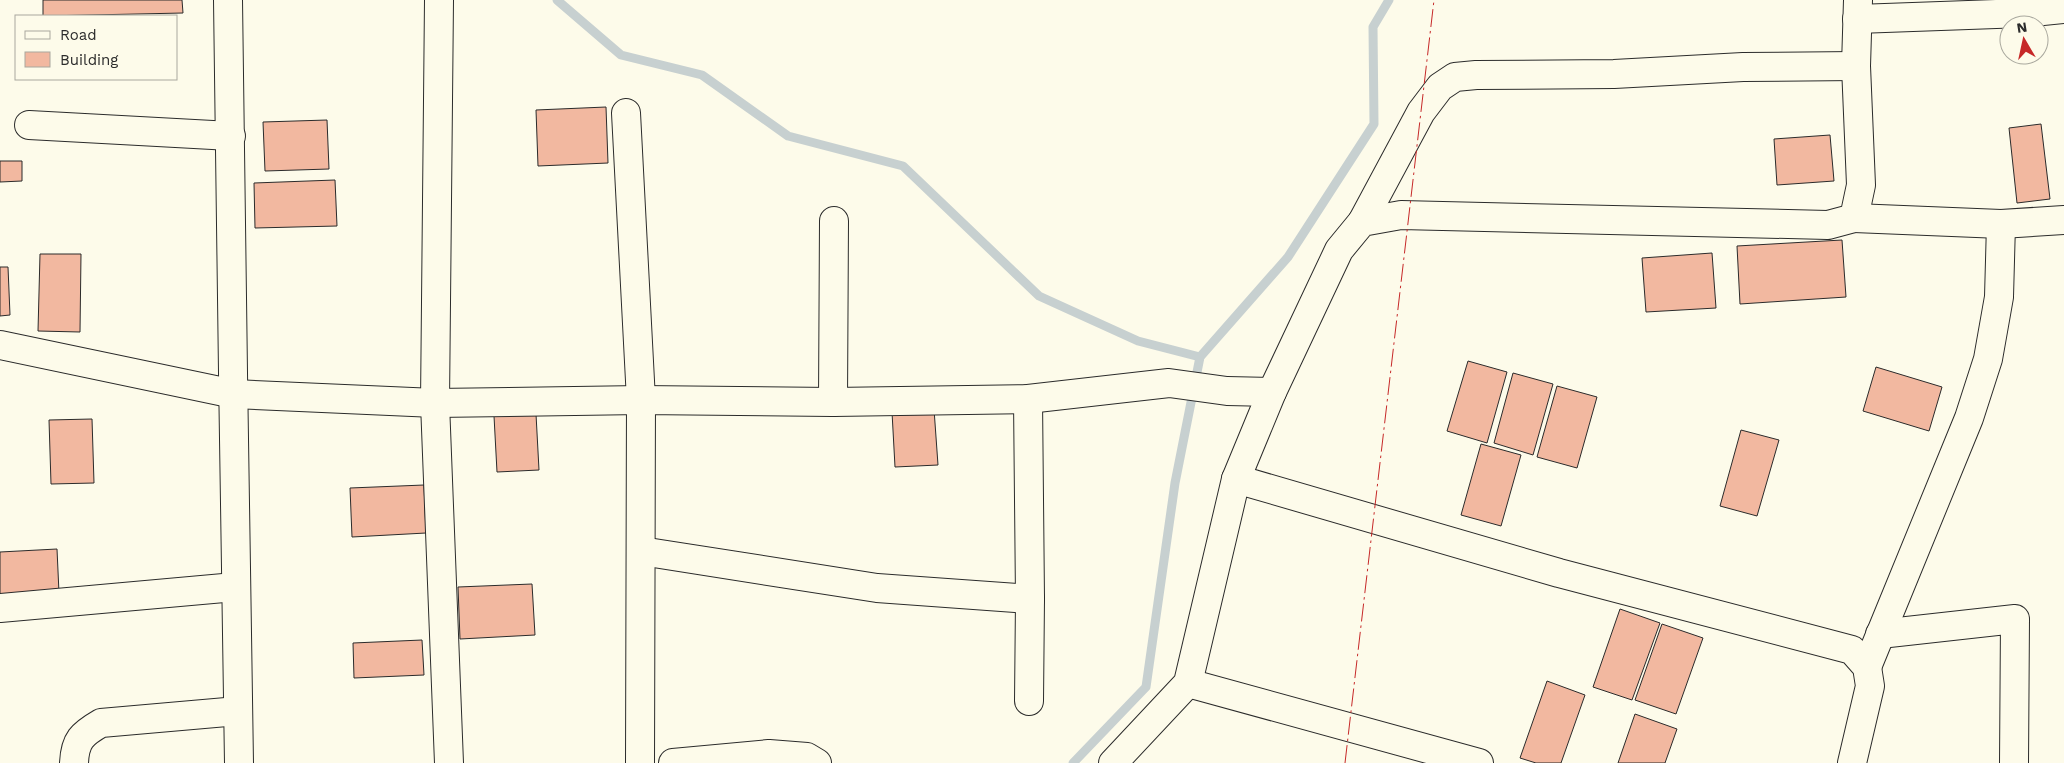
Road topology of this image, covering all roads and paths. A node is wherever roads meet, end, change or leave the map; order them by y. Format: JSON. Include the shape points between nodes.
{"nodes":[{"id":1,"x":228,"y":0,"type":"edge"},
{"id":2,"x":439,"y":0,"type":"edge"},
{"id":3,"x":2064,"y":9,"type":"edge"},
{"id":4,"x":1858,"y":10,"type":"edge"},
{"id":5,"x":1856,"y":66,"type":"junction"},
{"id":6,"x":626,"y":113,"type":"dead end"},
{"id":7,"x":29,"y":125,"type":"dead end"},
{"id":8,"x":230,"y":136,"type":"junction"},
{"id":9,"x":1854,"y":218,"type":"junction"},
{"id":10,"x":2064,"y":220,"type":"edge"},
{"id":11,"x":834,"y":221,"type":"dead end"},
{"id":12,"x":1362,"y":222,"type":"junction"},
{"id":13,"x":2001,"y":224,"type":"junction"},
{"id":14,"x":0,"y":345,"type":"edge"},
{"id":15,"x":1272,"y":392,"type":"junction"},
{"id":16,"x":234,"y":394,"type":"junction"},
{"id":17,"x":1028,"y":399,"type":"junction"},
{"id":18,"x":641,"y":400,"type":"junction"},
{"id":19,"x":435,"y":402,"type":"junction"},
{"id":20,"x":833,"y":402,"type":"junction"},
{"id":21,"x":1236,"y":480,"type":"junction"},
{"id":22,"x":641,"y":551,"type":"junction"},
{"id":23,"x":235,"y":588,"type":"junction"},
{"id":24,"x":1030,"y":599,"type":"junction"},
{"id":25,"x":0,"y":608,"type":"edge"},
{"id":26,"x":1880,"y":634,"type":"junction"},
{"id":27,"x":1867,"y":667,"type":"junction"},
{"id":28,"x":1188,"y":683,"type":"junction"},
{"id":29,"x":1029,"y":701,"type":"dead end"},
{"id":30,"x":238,"y":712,"type":"junction"},
{"id":31,"x":74,"y":763,"type":"edge"},
{"id":32,"x":239,"y":763,"type":"edge"},
{"id":33,"x":449,"y":763,"type":"edge"},
{"id":34,"x":640,"y":763,"type":"edge"},
{"id":35,"x":672,"y":763,"type":"edge"},
{"id":36,"x":817,"y":763,"type":"edge"},
{"id":37,"x":1112,"y":763,"type":"edge"},
{"id":38,"x":1479,"y":763,"type":"edge"},
{"id":39,"x":1852,"y":763,"type":"edge"},
{"id":40,"x":2014,"y":763,"type":"edge"}],
"edges":[{"from":1,"to":8,"type":"street"},
{"from":2,"to":19,"type":"street"},
{"from":3,"to":4,"type":"street","via":[[2024,13]]},
{"from":4,"to":5,"type":"street"},
{"from":5,"to":9,"type":"street","via":[[1861,185]]},
{"from":5,"to":12,"type":"street","via":[[1455,77],[1440,87],[1421,112]]},
{"from":6,"to":18,"type":"street"},
{"from":7,"to":8,"type":"street"},
{"from":8,"to":16,"type":"street"},
{"from":9,"to":12,"type":"street","via":[[1828,225],[1401,215]]},
{"from":9,"to":13,"type":"street"},
{"from":10,"to":13,"type":"street"},
{"from":11,"to":20,"type":"street"},
{"from":12,"to":15,"type":"street","via":[[1339,250]]},
{"from":13,"to":26,"type":"street","via":[[1999,297],[1988,359],[1969,418]]},
{"from":14,"to":16,"type":"street"},
{"from":15,"to":17,"type":"street","via":[[1227,391],[1169,383]]},
{"from":15,"to":21,"type":"street"},
{"from":16,"to":19,"type":"street"},
{"from":16,"to":23,"type":"street"},
{"from":17,"to":20,"type":"street"},
{"from":17,"to":24,"type":"street"},
{"from":18,"to":19,"type":"street"},
{"from":18,"to":20,"type":"street"},
{"from":18,"to":22,"type":"street"},
{"from":19,"to":33,"type":"street"},
{"from":21,"to":27,"type":"street","via":[[1559,573],[1852,650]]},
{"from":21,"to":28,"type":"street"},
{"from":22,"to":24,"type":"street","via":[[877,588]]},
{"from":22,"to":34,"type":"street"},
{"from":23,"to":25,"type":"street"},
{"from":23,"to":30,"type":"street"},
{"from":24,"to":29,"type":"street"},
{"from":26,"to":27,"type":"street"},
{"from":26,"to":40,"type":"street","via":[[2015,619]]},
{"from":27,"to":39,"type":"street","via":[[1870,686]]},
{"from":28,"to":37,"type":"street"},
{"from":28,"to":38,"type":"street"},
{"from":30,"to":31,"type":"street","via":[[101,723],[83,733],[74,749]]},
{"from":30,"to":32,"type":"street"},
{"from":35,"to":36,"type":"street","via":[[769,754],[807,757]]}]}
